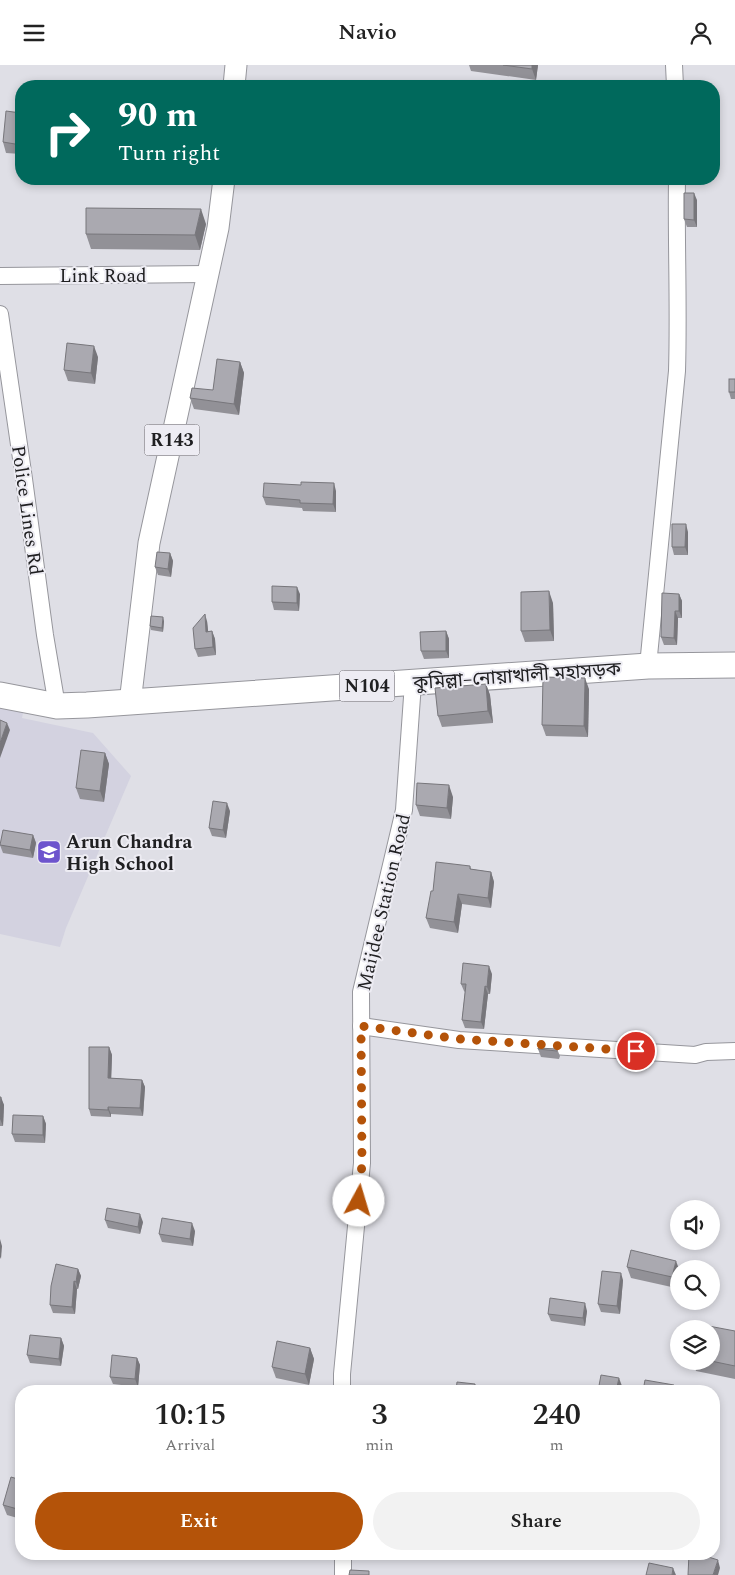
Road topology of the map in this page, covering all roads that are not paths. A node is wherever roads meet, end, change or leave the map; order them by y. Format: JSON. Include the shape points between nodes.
{"nodes":[{"id":1,"x":236,"y":65,"type":"edge"},
{"id":2,"x":674,"y":65,"type":"edge"},
{"id":3,"x":235,"y":80,"type":"edge"},
{"id":4,"x":675,"y":80,"type":"edge"},
{"id":5,"x":223,"y":185,"type":"edge"},
{"id":6,"x":677,"y":185,"type":"edge"},
{"id":7,"x":207,"y":274,"type":"junction"},
{"id":8,"x":0,"y":276,"type":"edge"},
{"id":9,"x":0,"y":314,"type":"edge"},
{"id":10,"x":735,"y":665,"type":"edge"},
{"id":11,"x":648,"y":666,"type":"junction"},
{"id":12,"x":413,"y":683,"type":"junction"},
{"id":13,"x":0,"y":695,"type":"edge"},
{"id":14,"x":130,"y":703,"type":"junction"},
{"id":15,"x":57,"y":705,"type":"junction"},
{"id":16,"x":361,"y":1026,"type":"junction"},
{"id":17,"x":735,"y":1051,"type":"edge"},
{"id":18,"x":342,"y":1385,"type":"edge"},
{"id":19,"x":343,"y":1560,"type":"edge"},
{"id":20,"x":343,"y":1575,"type":"edge"}],
"edges":[{"from":1,"to":3,"type":"main road"},
{"from":2,"to":4,"type":"street"},
{"from":5,"to":7,"type":"main road","number":"R143","via":[[218,228]]},
{"from":6,"to":11,"type":"street","via":[[677,371]]},
{"from":7,"to":8,"type":"street","name":"Link Road"},
{"from":7,"to":14,"type":"main road","number":"R143","via":[[149,543]]},
{"from":9,"to":15,"type":"street","name":"Police Lines Rd"},
{"from":10,"to":11,"type":"highway","name":"কুমিল্লা–নোয়াখালী মহাসড়ক","number":"N104"},
{"from":11,"to":12,"type":"highway","name":"কুমিল্লা–নোয়াখালী মহাসড়ক","number":"N104"},
{"from":12,"to":14,"type":"highway","name":"কুমিল্লা–নোয়াখালী মহাসড়ক","number":"N104"},
{"from":12,"to":16,"type":"street","name":"Maijdee Station Road","via":[[404,810],[361,991]]},
{"from":13,"to":15,"type":"highway","name":"কুমিল্লা–নোয়াখালী মহাসড়ক","number":"N104"},
{"from":14,"to":15,"type":"highway","name":"কুমিল্লা–নোয়াখালী মহাসড়ক","number":"N104"},
{"from":16,"to":17,"type":"street","via":[[459,1039],[695,1055]]},
{"from":16,"to":18,"type":"street","name":"Maijdee Station Road","via":[[362,1163]]},
{"from":19,"to":20,"type":"street"}]}
